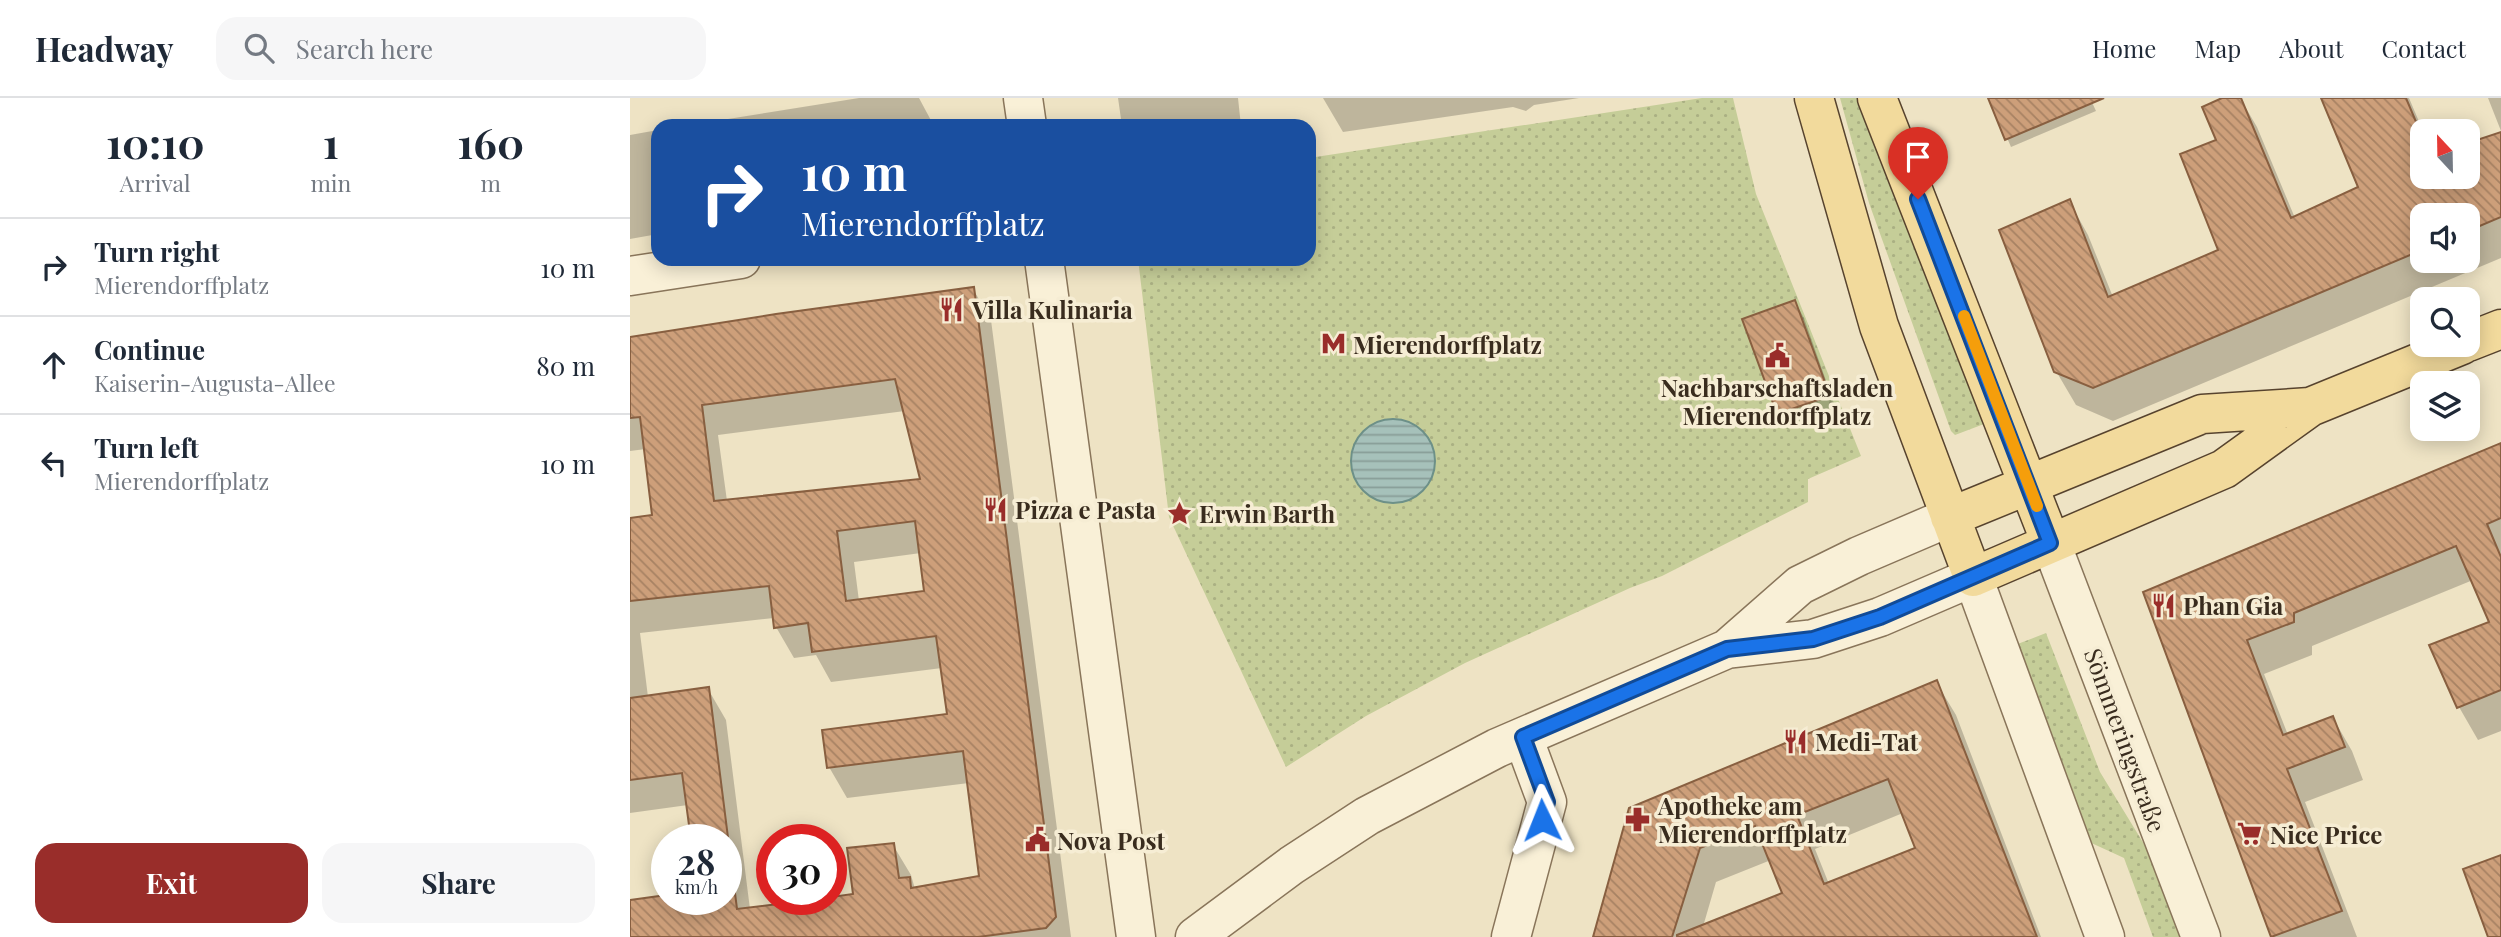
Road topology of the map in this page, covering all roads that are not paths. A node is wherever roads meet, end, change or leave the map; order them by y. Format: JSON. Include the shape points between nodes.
{"nodes":[{"id":1,"x":1023,"y":98,"type":"edge"},
{"id":2,"x":1877,"y":98,"type":"edge"},
{"id":3,"x":1817,"y":109,"type":"edge"},
{"id":4,"x":1026,"y":119,"type":"edge"},
{"id":5,"x":695,"y":266,"type":"edge"},
{"id":6,"x":1045,"y":266,"type":"edge"},
{"id":7,"x":630,"y":276,"type":"edge"},
{"id":8,"x":2501,"y":328,"type":"edge"},
{"id":9,"x":2480,"y":337,"type":"edge"},
{"id":10,"x":2432,"y":357,"type":"edge"},
{"id":11,"x":2309,"y":407,"type":"junction"},
{"id":12,"x":2029,"y":484,"type":"junction"},
{"id":13,"x":1950,"y":517,"type":"junction"},
{"id":14,"x":2050,"y":543,"type":"junction"},
{"id":15,"x":1973,"y":577,"type":"junction"},
{"id":16,"x":1727,"y":649,"type":"junction"},
{"id":17,"x":1523,"y":737,"type":"junction"},
{"id":18,"x":1136,"y":937,"type":"edge"},
{"id":19,"x":1195,"y":937,"type":"edge"},
{"id":20,"x":1511,"y":937,"type":"edge"},
{"id":21,"x":2105,"y":937,"type":"edge"},
{"id":22,"x":2201,"y":937,"type":"edge"}],
"edges":[{"from":1,"to":4,"type":"street"},
{"from":2,"to":12,"type":"main road"},
{"from":3,"to":13,"type":"main road","via":[[1879,326]]},
{"from":5,"to":7,"type":"street"},
{"from":6,"to":18,"type":"street"},
{"from":8,"to":9,"type":"main road"},
{"from":10,"to":11,"type":"main road"},
{"from":11,"to":12,"type":"main road","via":[[2202,414]]},
{"from":11,"to":14,"type":"main road","via":[[2224,469]]},
{"from":12,"to":13,"type":"main road"},
{"from":12,"to":14,"type":"main road"},
{"from":13,"to":15,"type":"main road"},
{"from":13,"to":16,"type":"street","via":[[1800,586]]},
{"from":14,"to":15,"type":"main road"},
{"from":14,"to":22,"type":"street","name":"Sömmeringstraße"},
{"from":15,"to":16,"type":"street","via":[[1880,617],[1813,639]]},
{"from":15,"to":21,"type":"street"},
{"from":16,"to":17,"type":"street"},
{"from":17,"to":19,"type":"street","via":[[1367,816]]},
{"from":17,"to":20,"type":"street","via":[[1547,802]]}]}
